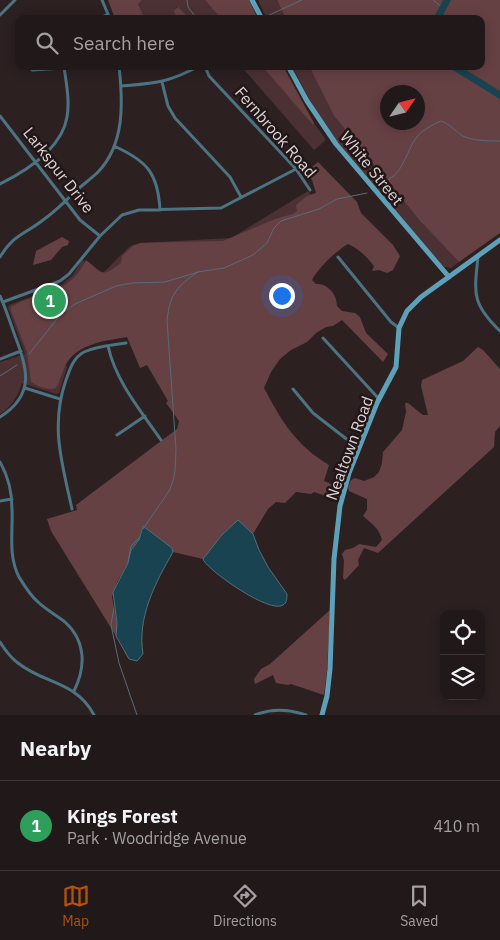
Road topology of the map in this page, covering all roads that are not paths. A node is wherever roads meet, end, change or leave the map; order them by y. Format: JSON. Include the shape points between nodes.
{"nodes":[{"id":1,"x":15,"y":0,"type":"edge"},
{"id":2,"x":102,"y":0,"type":"edge"},
{"id":3,"x":252,"y":0,"type":"edge"},
{"id":4,"x":108,"y":14,"type":"edge"},
{"id":5,"x":0,"y":15,"type":"edge"},
{"id":6,"x":260,"y":15,"type":"edge"},
{"id":7,"x":65,"y":70,"type":"edge"},
{"id":8,"x":119,"y":70,"type":"edge"},
{"id":9,"x":192,"y":70,"type":"edge"},
{"id":10,"x":207,"y":70,"type":"edge"},
{"id":11,"x":290,"y":70,"type":"edge"},
{"id":12,"x":162,"y":82,"type":"junction"},
{"id":13,"x":121,"y":86,"type":"junction"},
{"id":14,"x":0,"y":116,"type":"edge"},
{"id":15,"x":114,"y":146,"type":"junction"},
{"id":16,"x":36,"y":161,"type":"junction"},
{"id":17,"x":296,"y":169,"type":"junction"},
{"id":18,"x":0,"y":184,"type":"edge"},
{"id":19,"x":310,"y":190,"type":"dead end"},
{"id":20,"x":241,"y":197,"type":"junction"},
{"id":21,"x":65,"y":201,"type":"junction"},
{"id":22,"x":160,"y":210,"type":"junction"},
{"id":23,"x":100,"y":236,"type":"junction"},
{"id":24,"x":500,"y":240,"type":"edge"},
{"id":25,"x":478,"y":256,"type":"junction"},
{"id":26,"x":0,"y":257,"type":"edge"},
{"id":27,"x":338,"y":257,"type":"dead end"},
{"id":28,"x":449,"y":277,"type":"junction"},
{"id":29,"x":0,"y":296,"type":"edge"},
{"id":30,"x":3,"y":302,"type":"junction"},
{"id":31,"x":399,"y":328,"type":"junction"},
{"id":32,"x":500,"y":331,"type":"edge"},
{"id":33,"x":323,"y":338,"type":"dead end"},
{"id":34,"x":126,"y":343,"type":"dead end"},
{"id":35,"x":108,"y":346,"type":"junction"},
{"id":36,"x":21,"y":351,"type":"junction"},
{"id":37,"x":0,"y":359,"type":"edge"},
{"id":38,"x":25,"y":388,"type":"junction"},
{"id":39,"x":293,"y":389,"type":"dead end"},
{"id":40,"x":379,"y":398,"type":"junction"},
{"id":41,"x":60,"y":399,"type":"junction"},
{"id":42,"x":145,"y":416,"type":"junction"},
{"id":43,"x":0,"y":417,"type":"edge"},
{"id":44,"x":117,"y":435,"type":"dead end"},
{"id":45,"x":161,"y":440,"type":"dead end"},
{"id":46,"x":359,"y":448,"type":"junction"},
{"id":47,"x":0,"y":462,"type":"edge"},
{"id":48,"x":12,"y":499,"type":"junction"},
{"id":49,"x":0,"y":501,"type":"edge"},
{"id":50,"x":72,"y":509,"type":"dead end"},
{"id":51,"x":0,"y":642,"type":"edge"},
{"id":52,"x":74,"y":691,"type":"junction"},
{"id":53,"x":94,"y":715,"type":"edge"},
{"id":54,"x":255,"y":715,"type":"edge"},
{"id":55,"x":306,"y":715,"type":"edge"},
{"id":56,"x":322,"y":715,"type":"edge"}],
"edges":[{"from":1,"to":5,"type":"street"},
{"from":2,"to":4,"type":"street"},
{"from":3,"to":6,"type":"street"},
{"from":7,"to":16,"type":"street","via":[[68,87],[67,118],[56,142]]},
{"from":8,"to":13,"type":"street"},
{"from":9,"to":12,"type":"street"},
{"from":10,"to":17,"type":"street","name":"Fernbrook Road"},
{"from":11,"to":28,"type":"street","name":"White Street","via":[[336,144]]},
{"from":12,"to":13,"type":"street"},
{"from":12,"to":20,"type":"street","via":[[168,106],[175,118],[230,177]]},
{"from":13,"to":15,"type":"street","via":[[120,129]]},
{"from":14,"to":16,"type":"street","name":"Larkspur Drive"},
{"from":15,"to":21,"type":"street","via":[[99,171]]},
{"from":15,"to":22,"type":"street","via":[[135,157],[152,174],[159,192]]},
{"from":16,"to":18,"type":"street"},
{"from":16,"to":21,"type":"street","name":"Larkspur Drive"},
{"from":17,"to":19,"type":"street","name":"Fernbrook Road"},
{"from":17,"to":20,"type":"street"},
{"from":20,"to":22,"type":"street","via":[[221,208]]},
{"from":21,"to":23,"type":"street","name":"Larkspur Drive","via":[[80,220]]},
{"from":21,"to":26,"type":"street","via":[[42,221],[14,238]]},
{"from":22,"to":23,"type":"street","via":[[139,210],[122,215]]},
{"from":23,"to":30,"type":"street","via":[[60,281]]},
{"from":24,"to":25,"type":"street","name":"Nealtown Road"},
{"from":25,"to":28,"type":"street","name":"Nealtown Road"},
{"from":25,"to":32,"type":"street","via":[[475,283],[479,304],[486,318]]},
{"from":27,"to":31,"type":"street"},
{"from":28,"to":31,"type":"street","name":"Nealtown Road","via":[[411,306]]},
{"from":29,"to":30,"type":"street"},
{"from":30,"to":36,"type":"street"},
{"from":31,"to":40,"type":"street","name":"Nealtown Road","via":[[396,366]]},
{"from":33,"to":40,"type":"street"},
{"from":34,"to":35,"type":"street"},
{"from":35,"to":41,"type":"street","via":[[90,350],[71,364]]},
{"from":35,"to":42,"type":"street","via":[[118,376]]},
{"from":36,"to":37,"type":"street"},
{"from":36,"to":38,"type":"street","via":[[26,371]]},
{"from":38,"to":41,"type":"street"},
{"from":38,"to":43,"type":"street","via":[[14,407]]},
{"from":39,"to":46,"type":"street","via":[[313,413]]},
{"from":40,"to":46,"type":"street","name":"Nealtown Road"},
{"from":41,"to":50,"type":"street","via":[[57,437]]},
{"from":42,"to":44,"type":"street"},
{"from":42,"to":45,"type":"street"},
{"from":46,"to":56,"type":"street","name":"Nealtown Road","via":[[340,506],[334,558],[330,669]]},
{"from":47,"to":48,"type":"street"},
{"from":48,"to":49,"type":"street"},
{"from":48,"to":52,"type":"street","via":[[12,550],[19,576],[37,601],[75,632],[79,640],[83,666]]},
{"from":51,"to":52,"type":"street","via":[[26,669]]},
{"from":52,"to":53,"type":"street"},
{"from":54,"to":55,"type":"street","via":[[291,710]]}]}
